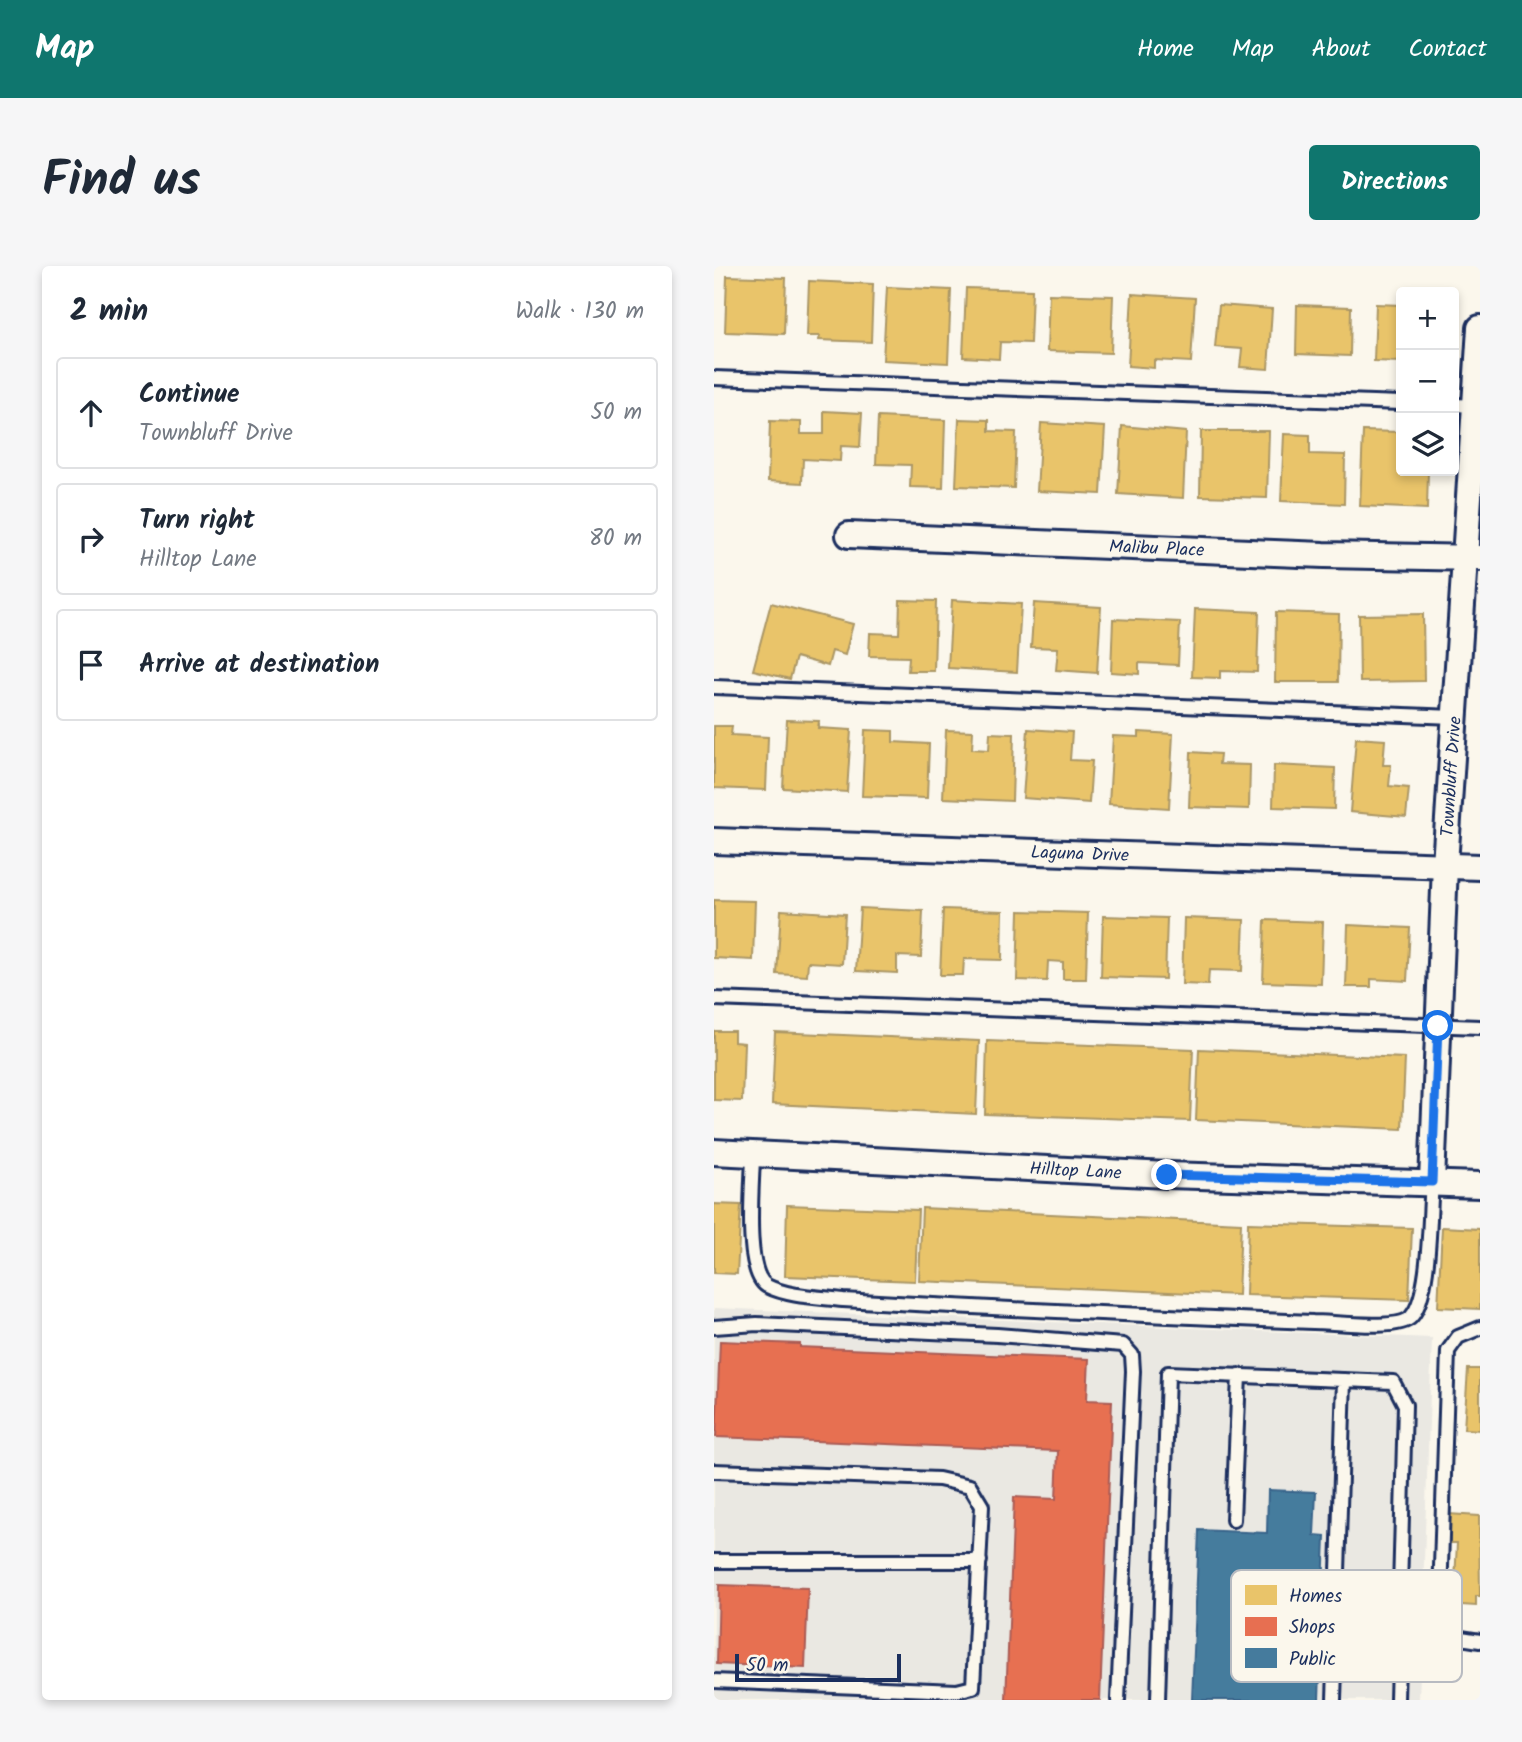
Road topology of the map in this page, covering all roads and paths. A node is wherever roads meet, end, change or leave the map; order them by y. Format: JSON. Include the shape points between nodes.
{"nodes":[{"id":1,"x":1480,"y":328,"type":"edge"},
{"id":2,"x":714,"y":378,"type":"edge"},
{"id":3,"x":1396,"y":403,"type":"edge"},
{"id":4,"x":1470,"y":405,"type":"edge"},
{"id":5,"x":849,"y":535,"type":"dead end"},
{"id":6,"x":1472,"y":557,"type":"edge"},
{"id":7,"x":714,"y":687,"type":"edge"},
{"id":8,"x":1454,"y":717,"type":"junction"},
{"id":9,"x":714,"y":841,"type":"edge"},
{"id":10,"x":1445,"y":865,"type":"junction"},
{"id":11,"x":1480,"y":867,"type":"edge"},
{"id":12,"x":714,"y":999,"type":"edge"},
{"id":13,"x":1438,"y":1026,"type":"junction"},
{"id":14,"x":1480,"y":1027,"type":"edge"},
{"id":15,"x":714,"y":1152,"type":"edge"},
{"id":16,"x":753,"y":1154,"type":"junction"},
{"id":17,"x":1432,"y":1182,"type":"junction"},
{"id":18,"x":1480,"y":1185,"type":"edge"},
{"id":19,"x":714,"y":1327,"type":"edge"},
{"id":20,"x":1480,"y":1328,"type":"edge"},
{"id":21,"x":1239,"y":1375,"type":"junction"},
{"id":22,"x":1345,"y":1380,"type":"junction"},
{"id":23,"x":714,"y":1471,"type":"edge"},
{"id":24,"x":1233,"y":1520,"type":"dead end"},
{"id":25,"x":714,"y":1561,"type":"edge"},
{"id":26,"x":980,"y":1561,"type":"junction"},
{"id":27,"x":1338,"y":1570,"type":"edge"},
{"id":28,"x":1401,"y":1570,"type":"edge"},
{"id":29,"x":1441,"y":1570,"type":"edge"},
{"id":30,"x":1462,"y":1638,"type":"edge"},
{"id":31,"x":1480,"y":1641,"type":"edge"},
{"id":32,"x":714,"y":1681,"type":"edge"},
{"id":33,"x":1335,"y":1682,"type":"edge"},
{"id":34,"x":1397,"y":1682,"type":"edge"},
{"id":35,"x":973,"y":1694,"type":"edge"},
{"id":36,"x":1118,"y":1700,"type":"edge"},
{"id":37,"x":1158,"y":1700,"type":"edge"},
{"id":38,"x":1334,"y":1700,"type":"edge"},
{"id":39,"x":1397,"y":1700,"type":"edge"}],
"edges":[{"from":1,"to":4,"type":"street","name":"Townbluff Drive"},
{"from":2,"to":3,"type":"lane"},
{"from":4,"to":6,"type":"street","name":"Townbluff Drive"},
{"from":5,"to":6,"type":"street","name":"Malibu Place"},
{"from":6,"to":8,"type":"street","name":"Townbluff Drive"},
{"from":7,"to":8,"type":"lane"},
{"from":8,"to":10,"type":"street","name":"Townbluff Drive"},
{"from":9,"to":10,"type":"street","name":"Laguna Drive"},
{"from":10,"to":11,"type":"street","name":"Laguna Drive"},
{"from":10,"to":13,"type":"street","name":"Townbluff Drive"},
{"from":12,"to":13,"type":"lane"},
{"from":13,"to":14,"type":"lane"},
{"from":13,"to":17,"type":"street","name":"Townbluff Drive"},
{"from":15,"to":16,"type":"street","name":"Hilltop Lane"},
{"from":16,"to":17,"type":"street","name":"Hilltop Lane","via":[[1167,1175]]},
{"from":16,"to":17,"type":"lane","via":[[754,1268],[766,1285],[781,1291],[856,1301],[1394,1325],[1410,1320],[1418,1308]]},
{"from":17,"to":18,"type":"street","name":"Hilltop Lane"},
{"from":19,"to":36,"type":"lane","via":[[757,1324],[1123,1345],[1132,1355],[1133,1371]]},
{"from":20,"to":29,"type":"lane","via":[[1458,1337],[1448,1351]]},
{"from":21,"to":22,"type":"lane"},
{"from":21,"to":24,"type":"lane"},
{"from":21,"to":37,"type":"lane","via":[[1168,1373]]},
{"from":22,"to":27,"type":"lane"},
{"from":22,"to":28,"type":"lane","via":[[1393,1382],[1405,1405]]},
{"from":23,"to":26,"type":"lane","via":[[939,1479],[970,1486],[982,1506]]},
{"from":25,"to":26,"type":"lane"},
{"from":26,"to":35,"type":"lane"},
{"from":30,"to":31,"type":"lane"},
{"from":32,"to":35,"type":"lane"},
{"from":33,"to":38,"type":"lane"},
{"from":34,"to":39,"type":"lane"}]}
